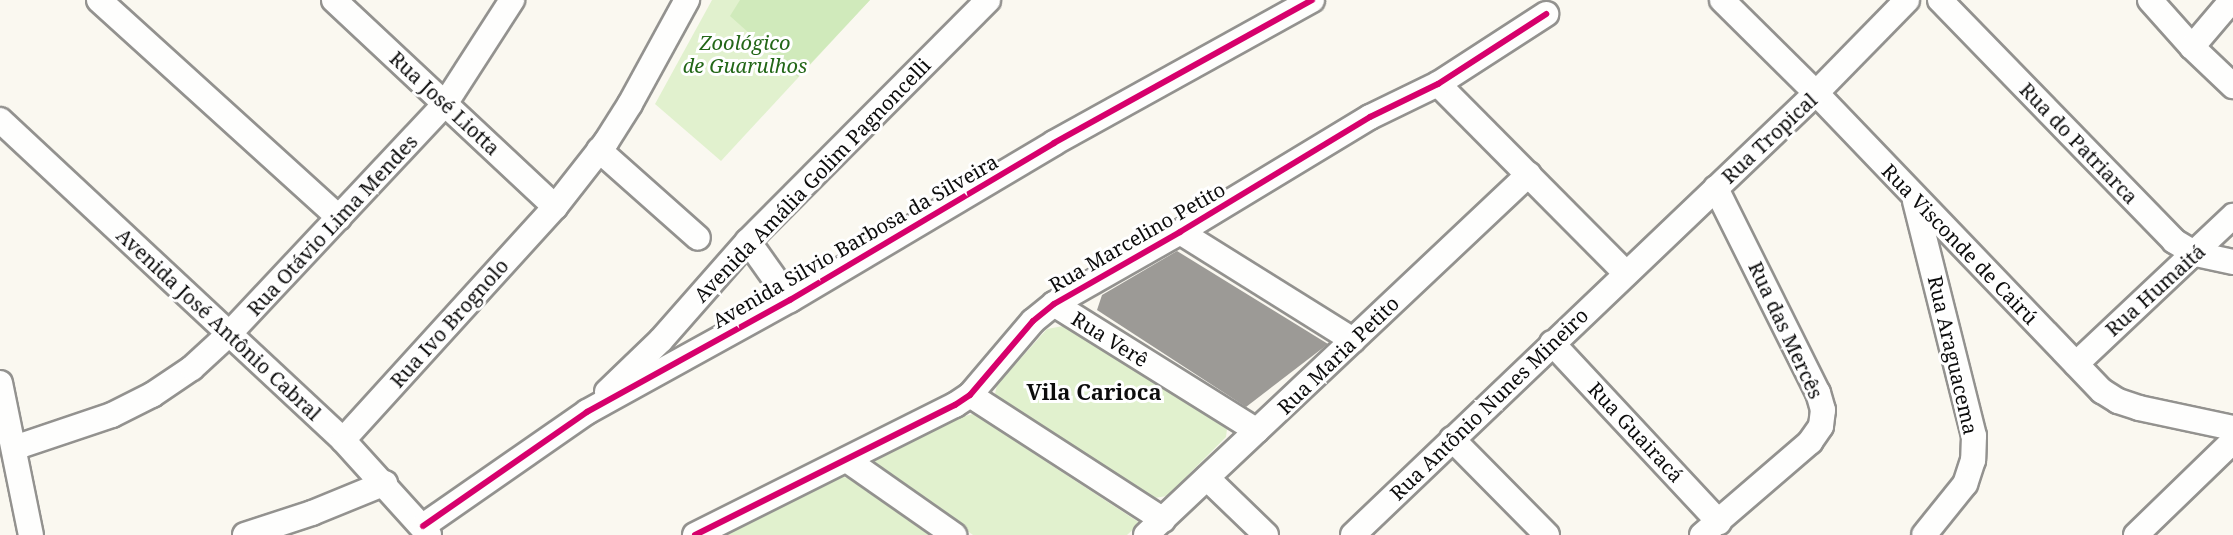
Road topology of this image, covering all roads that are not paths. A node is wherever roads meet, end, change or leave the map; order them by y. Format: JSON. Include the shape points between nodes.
{"nodes":[{"id":1,"x":99,"y":0,"type":"edge"},
{"id":2,"x":334,"y":0,"type":"edge"},
{"id":3,"x":512,"y":0,"type":"edge"},
{"id":4,"x":687,"y":0,"type":"edge"},
{"id":5,"x":988,"y":0,"type":"edge"},
{"id":6,"x":1312,"y":0,"type":"edge"},
{"id":7,"x":1722,"y":0,"type":"edge"},
{"id":8,"x":1907,"y":0,"type":"edge"},
{"id":9,"x":1940,"y":0,"type":"edge"},
{"id":10,"x":2150,"y":0,"type":"edge"},
{"id":11,"x":2232,"y":0,"type":"edge"},
{"id":12,"x":1546,"y":14,"type":"dead end"},
{"id":13,"x":2192,"y":47,"type":"junction"},
{"id":14,"x":1438,"y":84,"type":"junction"},
{"id":15,"x":2233,"y":86,"type":"edge"},
{"id":16,"x":1816,"y":93,"type":"junction"},
{"id":17,"x":445,"y":104,"type":"junction"},
{"id":18,"x":0,"y":120,"type":"edge"},
{"id":19,"x":599,"y":150,"type":"junction"},
{"id":20,"x":1529,"y":174,"type":"junction"},
{"id":21,"x":1716,"y":188,"type":"junction"},
{"id":22,"x":1915,"y":198,"type":"junction"},
{"id":23,"x":555,"y":207,"type":"junction"},
{"id":24,"x":2233,"y":216,"type":"edge"},
{"id":25,"x":339,"y":218,"type":"junction"},
{"id":26,"x":1180,"y":232,"type":"junction"},
{"id":27,"x":698,"y":238,"type":"dead end"},
{"id":28,"x":748,"y":241,"type":"junction"},
{"id":29,"x":2196,"y":254,"type":"junction"},
{"id":30,"x":2233,"y":262,"type":"edge"},
{"id":31,"x":1626,"y":273,"type":"junction"},
{"id":32,"x":790,"y":300,"type":"junction"},
{"id":33,"x":1054,"y":304,"type":"junction"},
{"id":34,"x":229,"y":334,"type":"junction"},
{"id":35,"x":1353,"y":340,"type":"junction"},
{"id":36,"x":1552,"y":343,"type":"junction"},
{"id":37,"x":2076,"y":364,"type":"junction"},
{"id":38,"x":0,"y":383,"type":"edge"},
{"id":39,"x":970,"y":395,"type":"junction"},
{"id":40,"x":587,"y":412,"type":"junction"},
{"id":41,"x":2233,"y":428,"type":"edge"},
{"id":42,"x":1257,"y":431,"type":"junction"},
{"id":43,"x":1452,"y":439,"type":"junction"},
{"id":44,"x":343,"y":440,"type":"junction"},
{"id":45,"x":2233,"y":441,"type":"edge"},
{"id":46,"x":14,"y":448,"type":"junction"},
{"id":47,"x":847,"y":460,"type":"junction"},
{"id":48,"x":1207,"y":478,"type":"junction"},
{"id":49,"x":385,"y":483,"type":"junction"},
{"id":50,"x":1155,"y":527,"type":"edge"},
{"id":51,"x":1710,"y":528,"type":"edge"},
{"id":52,"x":426,"y":531,"type":"edge"},
{"id":53,"x":1927,"y":534,"type":"edge"},
{"id":54,"x":31,"y":535,"type":"edge"},
{"id":55,"x":245,"y":535,"type":"edge"},
{"id":56,"x":695,"y":535,"type":"edge"},
{"id":57,"x":954,"y":535,"type":"edge"},
{"id":58,"x":1266,"y":535,"type":"edge"},
{"id":59,"x":1353,"y":535,"type":"edge"},
{"id":60,"x":1547,"y":535,"type":"edge"},
{"id":61,"x":2136,"y":535,"type":"edge"}],
"edges":[{"from":1,"to":25,"type":"street"},
{"from":2,"to":17,"type":"street","name":"Rua José Liotta"},
{"from":3,"to":17,"type":"street","name":"Rua Otávio Lima Mendes"},
{"from":4,"to":19,"type":"street","name":"Rua Ivo Brognolo","via":[[630,105]]},
{"from":5,"to":28,"type":"street","name":"Avenida Amália Golim Pagnoncelli"},
{"from":6,"to":32,"type":"street","name":"Avenida Silvio Barbosa da Silveira","via":[[1054,143]]},
{"from":7,"to":16,"type":"street","name":"Rua Visconde de Cairú"},
{"from":8,"to":16,"type":"street","name":"Rua Tropical"},
{"from":9,"to":29,"type":"street","name":"Rua do Patriarca","via":[[2174,241]]},
{"from":10,"to":13,"type":"street"},
{"from":11,"to":13,"type":"street"},
{"from":12,"to":14,"type":"street","name":"Rua Marcelino Petito"},
{"from":13,"to":15,"type":"street"},
{"from":14,"to":20,"type":"street"},
{"from":14,"to":26,"type":"street","name":"Rua Marcelino Petito","via":[[1370,117]]},
{"from":16,"to":21,"type":"street","name":"Rua Tropical"},
{"from":16,"to":22,"type":"street","name":"Rua Visconde de Cairú"},
{"from":17,"to":23,"type":"street","name":"Rua José Liotta"},
{"from":17,"to":25,"type":"street","name":"Rua Otávio Lima Mendes"},
{"from":18,"to":34,"type":"street","name":"Avenida José Antônio Cabral"},
{"from":19,"to":23,"type":"street","name":"Rua Ivo Brognolo"},
{"from":19,"to":27,"type":"street"},
{"from":20,"to":31,"type":"street"},
{"from":20,"to":35,"type":"street","name":"Rua Maria Petito"},
{"from":21,"to":31,"type":"street","name":"Rua Tropical"},
{"from":21,"to":51,"type":"street","name":"Rua das Mercês","via":[[1818,393],[1822,410],[1821,426],[1810,442]]},
{"from":22,"to":37,"type":"street","name":"Rua Visconde de Cairú"},
{"from":22,"to":53,"type":"street","name":"Rua Araguacema","via":[[1974,436],[1973,460],[1965,484]]},
{"from":23,"to":44,"type":"street","name":"Rua Ivo Brognolo"},
{"from":24,"to":29,"type":"street","name":"Rua Humaitá"},
{"from":25,"to":34,"type":"street","name":"Rua Otávio Lima Mendes"},
{"from":26,"to":33,"type":"street","name":"Rua Marcelino Petito"},
{"from":26,"to":35,"type":"street"},
{"from":28,"to":32,"type":"street"},
{"from":28,"to":40,"type":"street","name":"Avenida Amália Golim Pagnoncelli","via":[[661,340]]},
{"from":29,"to":30,"type":"street","name":"Rua do Patriarca"},
{"from":29,"to":37,"type":"street","name":"Rua Humaitá"},
{"from":31,"to":36,"type":"street","name":"Rua Antônio Nunes Mineiro"},
{"from":32,"to":40,"type":"street","name":"Avenida Silvio Barbosa da Silveira"},
{"from":33,"to":39,"type":"street","name":"Rua Marcelino Petito","via":[[1033,321]]},
{"from":33,"to":42,"type":"street","name":"Rua Verê"},
{"from":34,"to":44,"type":"street","name":"Avenida José Antônio Cabral"},
{"from":34,"to":46,"type":"street","name":"Rua Otávio Lima Mendes","via":[[192,368],[152,395],[112,415]]},
{"from":35,"to":42,"type":"street","name":"Rua Maria Petito"},
{"from":36,"to":43,"type":"street","name":"Rua Antônio Nunes Mineiro"},
{"from":36,"to":51,"type":"street","name":"Rua Guairacá"},
{"from":37,"to":41,"type":"street","name":"Rua Visconde de Cairú","via":[[2102,391],[2118,401]]},
{"from":38,"to":46,"type":"street"},
{"from":39,"to":47,"type":"street","name":"Rua Marcelino Petito"},
{"from":39,"to":50,"type":"street"},
{"from":40,"to":52,"type":"street","name":"Avenida Silvio Barbosa da Silveira"},
{"from":42,"to":48,"type":"street","name":"Rua Maria Petito"},
{"from":43,"to":59,"type":"street","name":"Rua Antônio Nunes Mineiro"},
{"from":43,"to":60,"type":"street"},
{"from":44,"to":49,"type":"street","name":"Avenida José Antônio Cabral"},
{"from":45,"to":61,"type":"street"},
{"from":46,"to":54,"type":"street"},
{"from":47,"to":56,"type":"street","name":"Rua Marcelino Petito"},
{"from":47,"to":57,"type":"street"},
{"from":48,"to":50,"type":"street","name":"Rua Maria Petito"},
{"from":48,"to":58,"type":"street"},
{"from":49,"to":52,"type":"street","name":"Avenida José Antônio Cabral"},
{"from":49,"to":55,"type":"street"}]}
